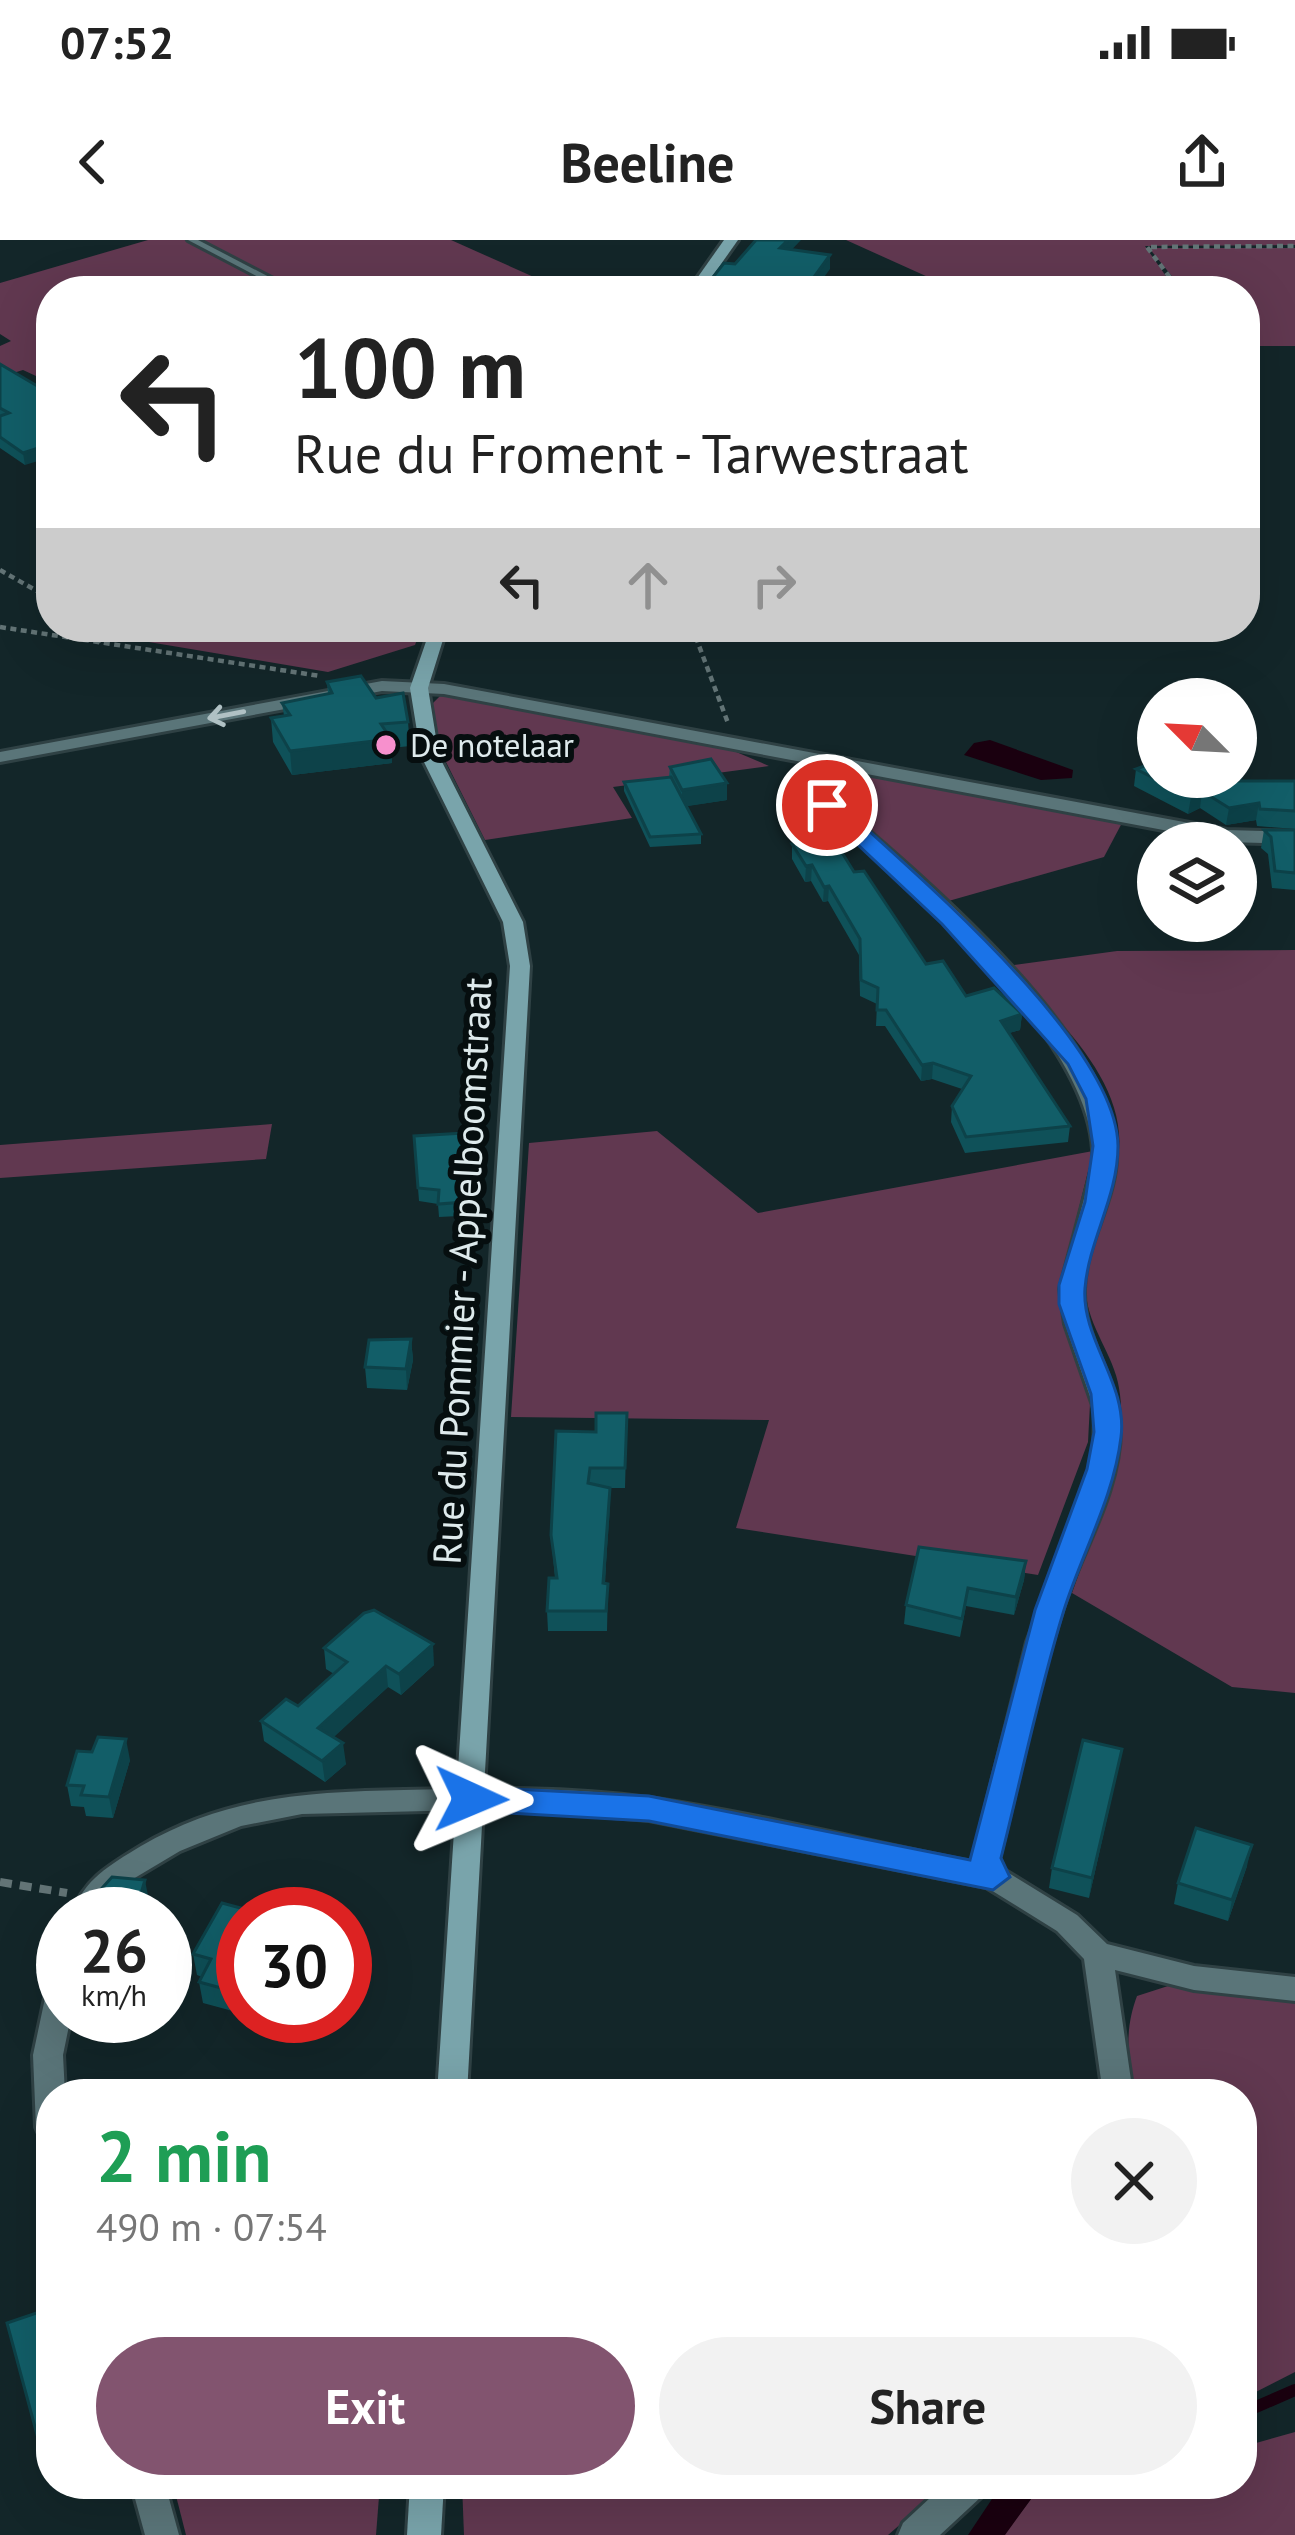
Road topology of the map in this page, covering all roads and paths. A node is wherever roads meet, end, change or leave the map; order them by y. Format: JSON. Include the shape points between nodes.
{"nodes":[{"id":1,"x":192,"y":240,"type":"edge"},
{"id":2,"x":731,"y":240,"type":"edge"},
{"id":3,"x":1295,"y":246,"type":"edge"},
{"id":4,"x":264,"y":276,"type":"edge"},
{"id":5,"x":706,"y":276,"type":"edge"},
{"id":6,"x":1169,"y":276,"type":"edge"},
{"id":7,"x":0,"y":570,"type":"edge"},
{"id":8,"x":36,"y":590,"type":"edge"},
{"id":9,"x":0,"y":627,"type":"edge"},
{"id":10,"x":36,"y":633,"type":"edge"},
{"id":11,"x":98,"y":642,"type":"edge"},
{"id":12,"x":434,"y":642,"type":"edge"},
{"id":13,"x":698,"y":642,"type":"edge"},
{"id":14,"x":382,"y":686,"type":"junction"},
{"id":15,"x":419,"y":688,"type":"junction"},
{"id":16,"x":735,"y":743,"type":"junction"},
{"id":17,"x":0,"y":757,"type":"edge"},
{"id":18,"x":813,"y":758,"type":"junction"},
{"id":19,"x":1295,"y":838,"type":"edge"},
{"id":20,"x":471,"y":1799,"type":"junction"},
{"id":21,"x":993,"y":1877,"type":"junction"},
{"id":22,"x":0,"y":1882,"type":"edge"},
{"id":23,"x":106,"y":1887,"type":"edge"},
{"id":24,"x":36,"y":1892,"type":"edge"},
{"id":25,"x":1098,"y":1954,"type":"junction"},
{"id":26,"x":1295,"y":1989,"type":"edge"},
{"id":27,"x":51,"y":2043,"type":"edge"},
{"id":28,"x":49,"y":2079,"type":"edge"},
{"id":29,"x":453,"y":2079,"type":"edge"},
{"id":30,"x":1116,"y":2079,"type":"edge"},
{"id":31,"x":152,"y":2499,"type":"edge"},
{"id":32,"x":426,"y":2499,"type":"edge"},
{"id":33,"x":954,"y":2499,"type":"edge"},
{"id":34,"x":162,"y":2535,"type":"edge"},
{"id":35,"x":424,"y":2535,"type":"edge"},
{"id":36,"x":914,"y":2535,"type":"edge"}],
"edges":[{"from":1,"to":4,"type":"lane"},
{"from":2,"to":5,"type":"street"},
{"from":3,"to":6,"type":"path","via":[[1147,247]]},
{"from":7,"to":8,"type":"path"},
{"from":9,"to":10,"type":"path"},
{"from":11,"to":14,"type":"path"},
{"from":12,"to":15,"type":"street","name":"Rue du Pommier - Appelboomstraat"},
{"from":13,"to":16,"type":"path"},
{"from":14,"to":15,"type":"street"},
{"from":14,"to":17,"type":"street","one_way":true},
{"from":15,"to":16,"type":"street"},
{"from":15,"to":20,"type":"street","name":"Rue du Pommier - Appelboomstraat","via":[[430,756],[513,922],[520,966]]},
{"from":16,"to":18,"type":"street"},
{"from":18,"to":19,"type":"street","via":[[1227,836]]},
{"from":18,"to":21,"type":"street","via":[[803,784],[1005,976],[1078,1061],[1098,1099],[1106,1146],[1072,1304],[1104,1394],[1108,1432],[1049,1610],[985,1858]]},
{"from":20,"to":21,"type":"street","via":[[649,1809]]},
{"from":20,"to":23,"type":"street","via":[[302,1803],[237,1816],[170,1843]]},
{"from":20,"to":29,"type":"street","name":"Rue du Pommier - Appelboomstraat"},
{"from":21,"to":25,"type":"street","via":[[1066,1923]]},
{"from":22,"to":24,"type":"path"},
{"from":25,"to":26,"type":"street","via":[[1194,1978]]},
{"from":25,"to":30,"type":"street"},
{"from":27,"to":28,"type":"street"},
{"from":31,"to":34,"type":"street"},
{"from":32,"to":35,"type":"street"},
{"from":33,"to":36,"type":"street"}]}
